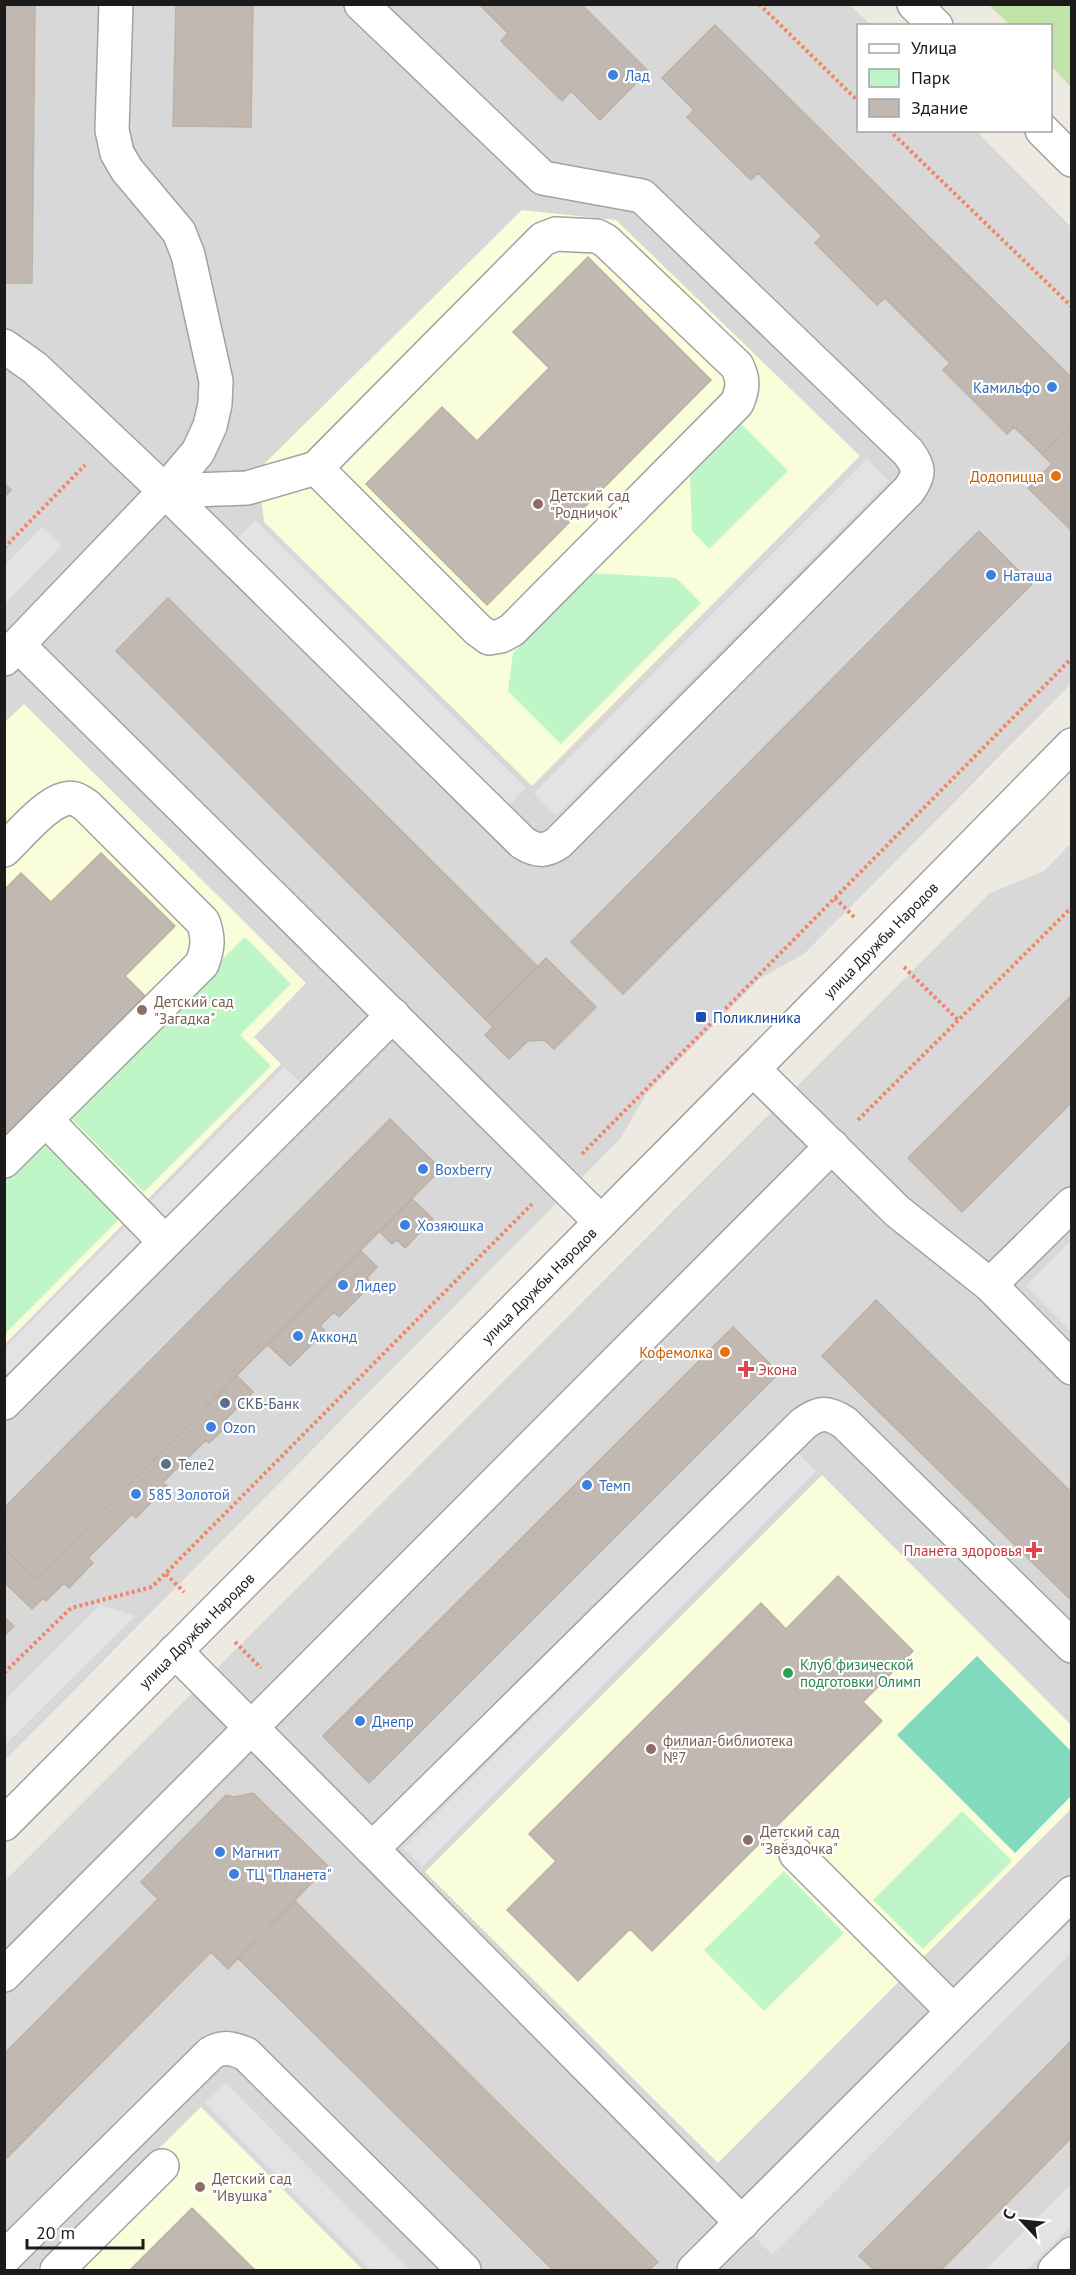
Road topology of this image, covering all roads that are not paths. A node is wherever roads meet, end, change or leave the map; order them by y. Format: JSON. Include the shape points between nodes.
{"nodes":[{"id":1,"x":116,"y":4,"type":"edge"},
{"id":2,"x":361,"y":4,"type":"edge"},
{"id":3,"x":914,"y":4,"type":"edge"},
{"id":4,"x":934,"y":24,"type":"edge"},
{"id":5,"x":1044,"y":132,"type":"edge"},
{"id":6,"x":1071,"y":160,"type":"edge"},
{"id":7,"x":4,"y":346,"type":"edge"},
{"id":8,"x":316,"y":468,"type":"junction"},
{"id":9,"x":165,"y":491,"type":"junction"},
{"id":10,"x":11,"y":652,"type":"edge"},
{"id":11,"x":1071,"y":745,"type":"edge"},
{"id":12,"x":4,"y":850,"type":"edge"},
{"id":13,"x":393,"y":1016,"type":"junction"},
{"id":14,"x":753,"y":1069,"type":"junction"},
{"id":15,"x":46,"y":1120,"type":"junction"},
{"id":16,"x":832,"y":1146,"type":"junction"},
{"id":17,"x":4,"y":1161,"type":"edge"},
{"id":18,"x":1071,"y":1204,"type":"edge"},
{"id":19,"x":602,"y":1222,"type":"junction"},
{"id":20,"x":165,"y":1242,"type":"junction"},
{"id":21,"x":990,"y":1285,"type":"junction"},
{"id":22,"x":1071,"y":1368,"type":"edge"},
{"id":23,"x":4,"y":1403,"type":"edge"},
{"id":24,"x":1071,"y":1646,"type":"edge"},
{"id":25,"x":175,"y":1651,"type":"junction"},
{"id":26,"x":252,"y":1728,"type":"junction"},
{"id":27,"x":7,"y":1816,"type":"edge"},
{"id":28,"x":372,"y":1849,"type":"junction"},
{"id":29,"x":796,"y":1854,"type":"dead end"},
{"id":30,"x":1071,"y":1893,"type":"edge"},
{"id":31,"x":4,"y":1975,"type":"edge"},
{"id":32,"x":953,"y":2011,"type":"junction"},
{"id":33,"x":162,"y":2166,"type":"dead end"},
{"id":34,"x":742,"y":2223,"type":"junction"},
{"id":35,"x":11,"y":2251,"type":"edge"},
{"id":36,"x":1071,"y":2254,"type":"edge"},
{"id":37,"x":42,"y":2271,"type":"edge"},
{"id":38,"x":57,"y":2271,"type":"edge"},
{"id":39,"x":464,"y":2271,"type":"edge"},
{"id":40,"x":694,"y":2271,"type":"edge"},
{"id":41,"x":1055,"y":2271,"type":"edge"}],
"edges":[{"from":1,"to":9,"type":"street","via":[[112,130],[117,153],[179,232],[188,255],[216,381],[210,426],[198,452]]},
{"from":2,"to":9,"type":"street","via":[[543,178],[642,196],[908,452],[916,462],[918,477],[548,850],[523,843]]},
{"from":3,"to":4,"type":"street"},
{"from":5,"to":6,"type":"street"},
{"from":7,"to":9,"type":"street","via":[[35,368]]},
{"from":8,"to":8,"type":"street","via":[[478,630],[489,638],[501,636],[512,630],[737,404],[743,390],[742,376],[737,366],[606,241],[597,236],[556,234],[543,239]]},
{"from":8,"to":9,"type":"street","via":[[247,488]]},
{"from":9,"to":10,"type":"street"},
{"from":10,"to":13,"type":"street"},
{"from":11,"to":14,"type":"street","name":"улица Дружбы Народов"},
{"from":12,"to":15,"type":"street","via":[[50,806],[63,798],[75,799],[87,806],[203,922],[207,934],[208,949],[202,964]]},
{"from":13,"to":19,"type":"street"},
{"from":13,"to":20,"type":"street"},
{"from":14,"to":16,"type":"street"},
{"from":14,"to":19,"type":"street","name":"улица Дружбы Народов"},
{"from":15,"to":17,"type":"street"},
{"from":15,"to":20,"type":"street"},
{"from":16,"to":21,"type":"street","via":[[897,1211]]},
{"from":16,"to":26,"type":"street"},
{"from":18,"to":21,"type":"street"},
{"from":19,"to":25,"type":"street","name":"улица Дружбы Народов"},
{"from":20,"to":23,"type":"street"},
{"from":21,"to":22,"type":"street"},
{"from":24,"to":28,"type":"street","via":[[845,1422],[833,1415],[816,1415],[802,1424]]},
{"from":25,"to":26,"type":"street"},
{"from":25,"to":27,"type":"street","name":"улица Дружбы Народов"},
{"from":26,"to":28,"type":"street"},
{"from":26,"to":31,"type":"street"},
{"from":28,"to":34,"type":"street"},
{"from":29,"to":32,"type":"street"},
{"from":30,"to":32,"type":"street"},
{"from":32,"to":34,"type":"street"},
{"from":33,"to":38,"type":"street"},
{"from":34,"to":40,"type":"street"},
{"from":35,"to":37,"type":"street"},
{"from":35,"to":39,"type":"street","via":[[211,2053],[233,2048],[246,2054]]},
{"from":36,"to":41,"type":"street"}]}
